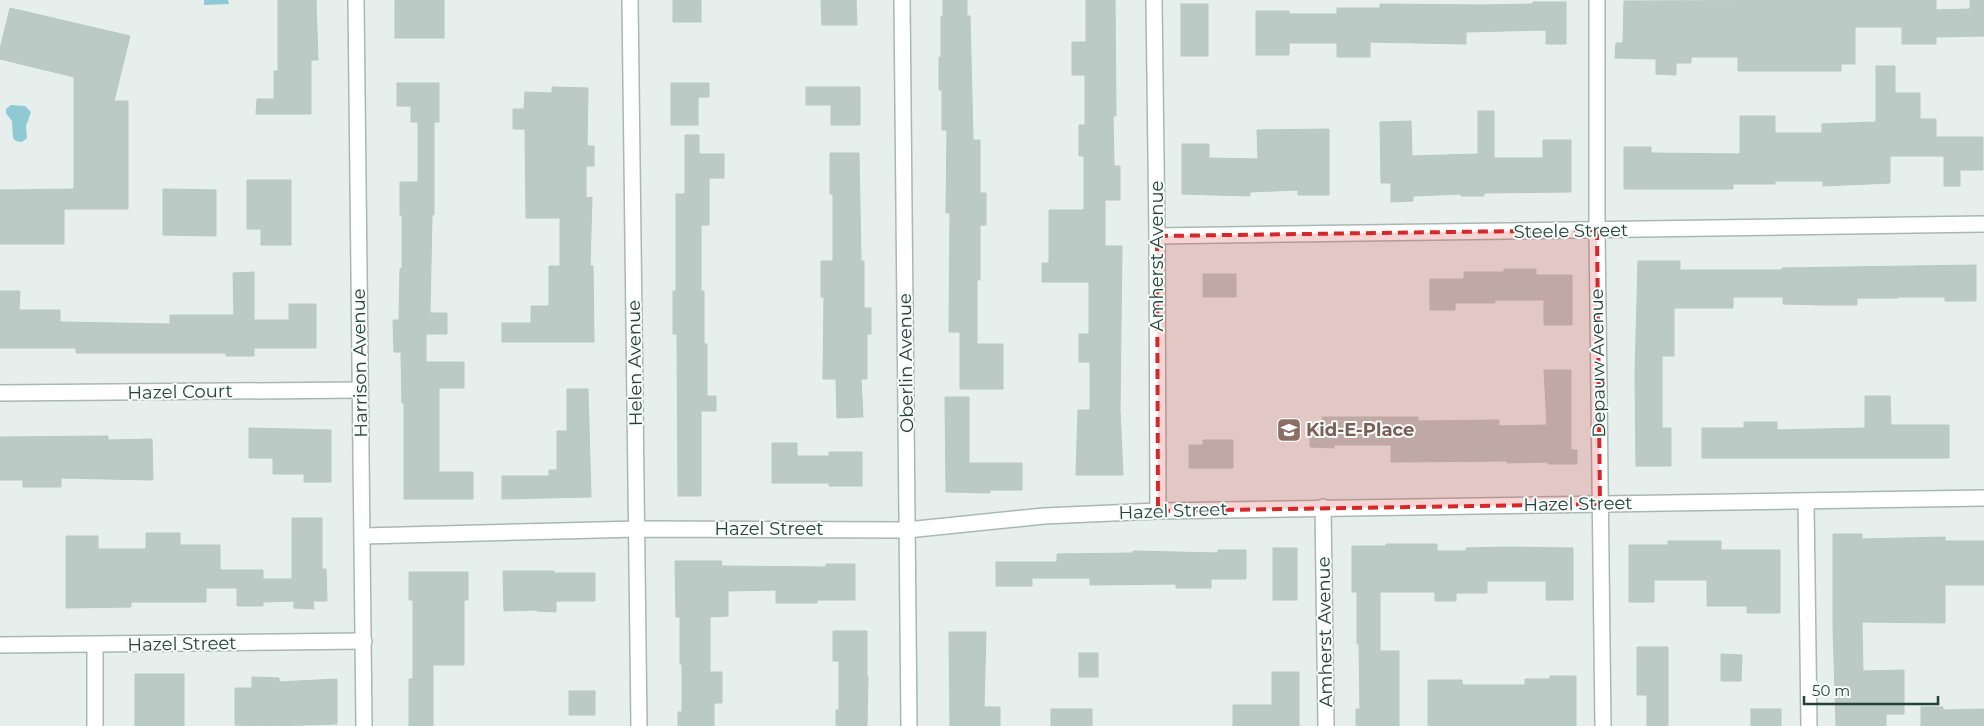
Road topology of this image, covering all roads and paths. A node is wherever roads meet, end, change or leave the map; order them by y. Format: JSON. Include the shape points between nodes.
{"nodes":[{"id":1,"x":356,"y":0,"type":"edge"},
{"id":2,"x":630,"y":0,"type":"edge"},
{"id":3,"x":902,"y":0,"type":"edge"},
{"id":4,"x":1154,"y":0,"type":"edge"},
{"id":5,"x":1597,"y":0,"type":"edge"},
{"id":6,"x":1984,"y":224,"type":"edge"},
{"id":7,"x":1597,"y":230,"type":"junction"},
{"id":8,"x":1157,"y":236,"type":"junction"},
{"id":9,"x":360,"y":390,"type":"junction"},
{"id":10,"x":0,"y":394,"type":"edge"},
{"id":11,"x":1984,"y":498,"type":"edge"},
{"id":12,"x":1806,"y":501,"type":"junction"},
{"id":13,"x":1600,"y":504,"type":"junction"},
{"id":14,"x":1323,"y":507,"type":"junction"},
{"id":15,"x":1158,"y":511,"type":"junction"},
{"id":16,"x":638,"y":529,"type":"junction"},
{"id":17,"x":907,"y":530,"type":"junction"},
{"id":18,"x":363,"y":536,"type":"junction"},
{"id":19,"x":364,"y":641,"type":"junction"},
{"id":20,"x":0,"y":645,"type":"edge"},
{"id":21,"x":95,"y":645,"type":"junction"},
{"id":22,"x":95,"y":726,"type":"edge"},
{"id":23,"x":364,"y":726,"type":"edge"},
{"id":24,"x":639,"y":726,"type":"edge"},
{"id":25,"x":909,"y":726,"type":"edge"},
{"id":26,"x":1326,"y":726,"type":"edge"},
{"id":27,"x":1603,"y":726,"type":"edge"},
{"id":28,"x":1809,"y":726,"type":"edge"}],
"edges":[{"from":1,"to":9,"type":"street","name":"Harrison Avenue"},
{"from":2,"to":16,"type":"street","name":"Helen Avenue"},
{"from":3,"to":17,"type":"street","name":"Oberlin Avenue"},
{"from":4,"to":8,"type":"street","name":"Amherst Avenue"},
{"from":5,"to":7,"type":"street","name":"Depauw Avenue"},
{"from":6,"to":7,"type":"street","name":"Steele Street"},
{"from":7,"to":8,"type":"street","name":"Steele Street"},
{"from":7,"to":13,"type":"street","name":"Depauw Avenue"},
{"from":8,"to":15,"type":"street","name":"Amherst Avenue"},
{"from":9,"to":10,"type":"street","name":"Hazel Court"},
{"from":9,"to":18,"type":"street","name":"Harrison Avenue"},
{"from":11,"to":12,"type":"street","name":"Hazel Street"},
{"from":12,"to":13,"type":"street","name":"Hazel Street"},
{"from":12,"to":28,"type":"street"},
{"from":13,"to":14,"type":"street","name":"Hazel Street"},
{"from":13,"to":27,"type":"street","name":"Depauw Avenue"},
{"from":14,"to":15,"type":"street","name":"Hazel Street"},
{"from":14,"to":26,"type":"street","name":"Amherst Avenue"},
{"from":15,"to":17,"type":"street","name":"Hazel Street","via":[[1044,516]]},
{"from":16,"to":17,"type":"street","name":"Hazel Street"},
{"from":16,"to":18,"type":"street","name":"Hazel Street"},
{"from":16,"to":24,"type":"street","name":"Helen Avenue"},
{"from":17,"to":25,"type":"street","name":"Oberlin Avenue"},
{"from":18,"to":19,"type":"street","name":"Harrison Avenue"},
{"from":19,"to":21,"type":"street","name":"Hazel Street"},
{"from":19,"to":23,"type":"street","name":"Harrison Avenue"},
{"from":20,"to":21,"type":"street","name":"Hazel Street"},
{"from":21,"to":22,"type":"street"}]}
